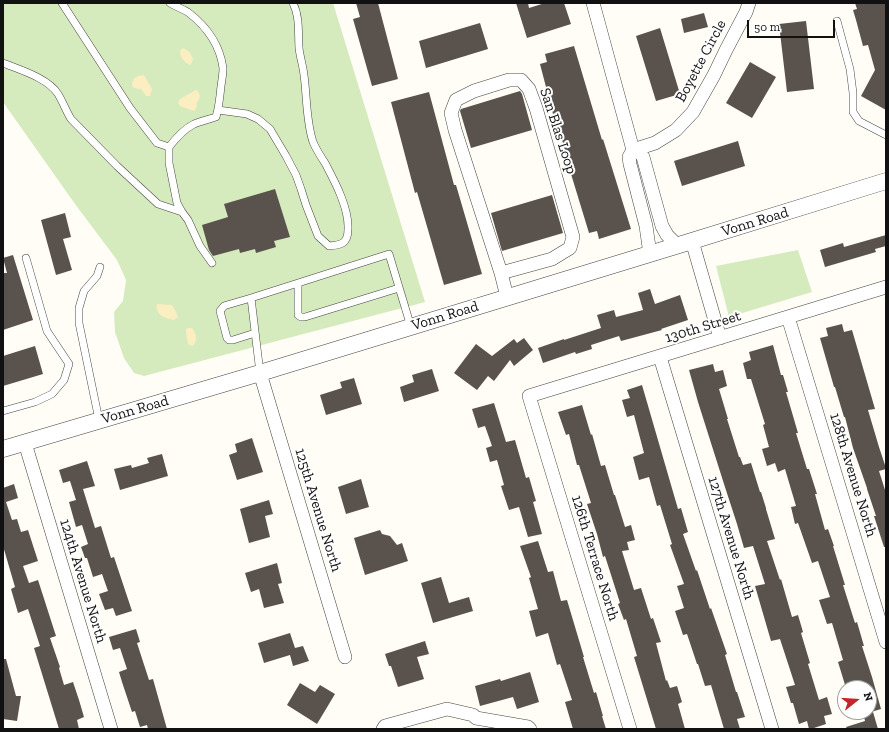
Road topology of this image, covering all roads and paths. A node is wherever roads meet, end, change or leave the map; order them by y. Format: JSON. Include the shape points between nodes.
{"nodes":[{"id":1,"x":62,"y":3,"type":"edge"},
{"id":2,"x":170,"y":3,"type":"edge"},
{"id":3,"x":292,"y":3,"type":"edge"},
{"id":4,"x":593,"y":3,"type":"edge"},
{"id":5,"x":749,"y":3,"type":"edge"},
{"id":6,"x":837,"y":21,"type":"dead end"},
{"id":7,"x":3,"y":63,"type":"edge"},
{"id":8,"x":218,"y":110,"type":"junction"},
{"id":9,"x":886,"y":135,"type":"edge"},
{"id":10,"x":169,"y":147,"type":"junction"},
{"id":11,"x":633,"y":150,"type":"junction"},
{"id":12,"x":886,"y":181,"type":"edge"},
{"id":13,"x":182,"y":212,"type":"junction"},
{"id":14,"x":685,"y":243,"type":"junction"},
{"id":15,"x":650,"y":254,"type":"junction"},
{"id":16,"x":26,"y":258,"type":"dead end"},
{"id":17,"x":212,"y":263,"type":"dead end"},
{"id":18,"x":100,"y":267,"type":"dead end"},
{"id":19,"x":501,"y":274,"type":"junction"},
{"id":20,"x":298,"y":283,"type":"junction"},
{"id":21,"x":886,"y":287,"type":"edge"},
{"id":22,"x":399,"y":288,"type":"junction"},
{"id":23,"x":507,"y":297,"type":"junction"},
{"id":24,"x":251,"y":298,"type":"junction"},
{"id":25,"x":788,"y":317,"type":"junction"},
{"id":26,"x":411,"y":326,"type":"junction"},
{"id":27,"x":255,"y":333,"type":"junction"},
{"id":28,"x":720,"y":338,"type":"junction"},
{"id":29,"x":660,"y":356,"type":"junction"},
{"id":30,"x":260,"y":373,"type":"junction"},
{"id":31,"x":530,"y":396,"type":"joint"},
{"id":32,"x":3,"y":411,"type":"edge"},
{"id":33,"x":99,"y":421,"type":"junction"},
{"id":34,"x":25,"y":443,"type":"junction"},
{"id":35,"x":3,"y":449,"type":"edge"},
{"id":36,"x":886,"y":642,"type":"edge"},
{"id":37,"x":345,"y":657,"type":"dead end"},
{"id":38,"x":111,"y":729,"type":"edge"},
{"id":39,"x":383,"y":729,"type":"edge"},
{"id":40,"x":530,"y":729,"type":"edge"},
{"id":41,"x":630,"y":729,"type":"edge"},
{"id":42,"x":772,"y":729,"type":"edge"}],
"edges":[{"from":1,"to":10,"type":"lane","via":[[130,108],[157,143]]},
{"from":2,"to":8,"type":"lane","via":[[188,12],[200,23],[217,47],[223,69]]},
{"from":3,"to":8,"type":"lane","via":[[299,25],[299,48],[309,124],[314,143],[344,205],[348,220],[347,239],[340,245],[329,246],[318,236],[296,175],[270,129],[247,114]]},
{"from":4,"to":11,"type":"street"},
{"from":5,"to":11,"type":"street","name":"Boyette Circle","via":[[714,76],[693,112],[676,130],[655,143]]},
{"from":6,"to":9,"type":"lane","via":[[850,69],[853,112],[859,121]]},
{"from":7,"to":13,"type":"lane","via":[[51,85],[66,112],[117,166],[158,204]]},
{"from":8,"to":10,"type":"lane","via":[[216,117],[184,130]]},
{"from":10,"to":13,"type":"lane","via":[[169,164],[177,203]]},
{"from":11,"to":14,"type":"street","via":[[643,157],[662,226],[667,235]]},
{"from":11,"to":15,"type":"street","via":[[630,164],[646,226]]},
{"from":12,"to":14,"type":"street","name":"Vonn Road"},
{"from":13,"to":17,"type":"lane"},
{"from":14,"to":15,"type":"street","name":"Vonn Road"},
{"from":14,"to":28,"type":"street"},
{"from":15,"to":23,"type":"street","name":"Vonn Road"},
{"from":16,"to":32,"type":"lane","via":[[47,330],[69,364],[64,380],[52,394]]},
{"from":18,"to":33,"type":"lane","via":[[97,276],[84,291],[79,323]]},
{"from":19,"to":19,"type":"street","name":"San Blas Loop","via":[[451,113],[456,100],[474,91],[508,80],[521,80],[529,89],[534,102],[573,238],[570,248],[552,258]]},
{"from":19,"to":23,"type":"street","name":"San Blas Loop"},
{"from":20,"to":22,"type":"lane","via":[[389,254]]},
{"from":20,"to":22,"type":"lane","via":[[298,315],[305,318]]},
{"from":20,"to":24,"type":"lane"},
{"from":21,"to":25,"type":"street","name":"130th Street"},
{"from":22,"to":26,"type":"lane"},
{"from":23,"to":26,"type":"street","name":"Vonn Road"},
{"from":24,"to":27,"type":"lane"},
{"from":24,"to":27,"type":"lane","via":[[224,306],[220,311],[229,340]]},
{"from":25,"to":28,"type":"street","name":"130th Street"},
{"from":25,"to":36,"type":"street","name":"128th Avenue North"},
{"from":26,"to":30,"type":"street","name":"Vonn Road"},
{"from":27,"to":30,"type":"lane"},
{"from":28,"to":29,"type":"street","name":"130th Street"},
{"from":29,"to":31,"type":"street","name":"130th Street"},
{"from":29,"to":42,"type":"street","name":"127th Avenue North"},
{"from":30,"to":33,"type":"street","name":"Vonn Road"},
{"from":30,"to":37,"type":"street","name":"125th Avenue North"},
{"from":31,"to":41,"type":"street","name":"126th Terrace North"},
{"from":33,"to":34,"type":"street","name":"Vonn Road"},
{"from":34,"to":35,"type":"street","name":"Vonn Road"},
{"from":34,"to":38,"type":"street","name":"124th Avenue North"},
{"from":39,"to":40,"type":"street","via":[[385,726],[447,709]]}]}
